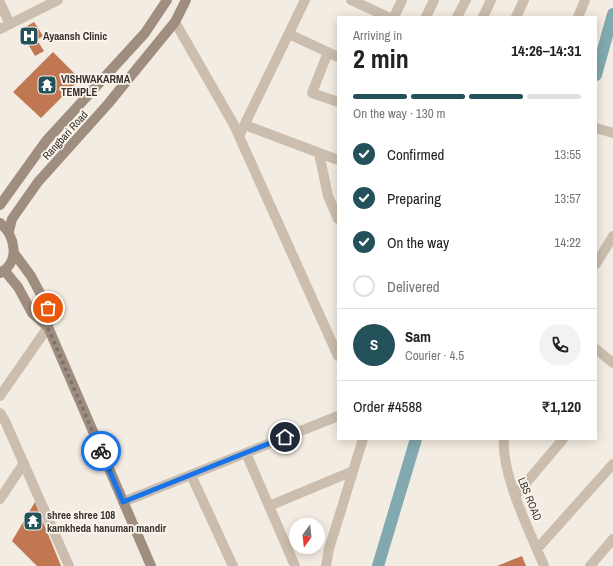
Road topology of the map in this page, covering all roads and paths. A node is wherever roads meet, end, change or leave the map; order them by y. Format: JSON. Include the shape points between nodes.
{"nodes":[{"id":1,"x":58,"y":0,"type":"edge"},
{"id":2,"x":167,"y":0,"type":"edge"},
{"id":3,"x":186,"y":0,"type":"edge"},
{"id":4,"x":305,"y":0,"type":"edge"},
{"id":5,"x":351,"y":0,"type":"edge"},
{"id":6,"x":402,"y":0,"type":"edge"},
{"id":7,"x":434,"y":0,"type":"edge"},
{"id":8,"x":466,"y":0,"type":"edge"},
{"id":9,"x":491,"y":0,"type":"edge"},
{"id":10,"x":524,"y":0,"type":"edge"},
{"id":11,"x":585,"y":0,"type":"edge"},
{"id":12,"x":0,"y":3,"type":"edge"},
{"id":13,"x":43,"y":3,"type":"edge"},
{"id":14,"x":367,"y":3,"type":"edge"},
{"id":15,"x":386,"y":16,"type":"edge"},
{"id":16,"x":394,"y":16,"type":"edge"},
{"id":17,"x":426,"y":16,"type":"edge"},
{"id":18,"x":458,"y":16,"type":"edge"},
{"id":19,"x":483,"y":16,"type":"edge"},
{"id":20,"x":516,"y":16,"type":"edge"},
{"id":21,"x":578,"y":16,"type":"edge"},
{"id":22,"x":174,"y":22,"type":"junction"},
{"id":23,"x":10,"y":24,"type":"junction"},
{"id":24,"x":0,"y":29,"type":"edge"},
{"id":25,"x":289,"y":34,"type":"junction"},
{"id":26,"x":328,"y":52,"type":"junction"},
{"id":27,"x":337,"y":56,"type":"edge"},
{"id":28,"x":337,"y":102,"type":"edge"},
{"id":29,"x":245,"y":125,"type":"junction"},
{"id":30,"x":597,"y":128,"type":"edge"},
{"id":31,"x":613,"y":133,"type":"edge"},
{"id":32,"x":239,"y":136,"type":"junction"},
{"id":33,"x":319,"y":152,"type":"junction"},
{"id":34,"x":337,"y":160,"type":"edge"},
{"id":35,"x":0,"y":205,"type":"edge"},
{"id":36,"x":337,"y":217,"type":"edge"},
{"id":37,"x":0,"y":223,"type":"edge"},
{"id":38,"x":9,"y":231,"type":"junction"},
{"id":39,"x":613,"y":236,"type":"edge"},
{"id":40,"x":14,"y":252,"type":"junction"},
{"id":41,"x":597,"y":262,"type":"edge"},
{"id":42,"x":2,"y":271,"type":"edge"},
{"id":43,"x":48,"y":328,"type":"junction"},
{"id":44,"x":597,"y":350,"type":"edge"},
{"id":45,"x":337,"y":354,"type":"edge"},
{"id":46,"x":611,"y":357,"type":"edge"},
{"id":47,"x":0,"y":396,"type":"edge"},
{"id":48,"x":0,"y":414,"type":"edge"},
{"id":49,"x":337,"y":416,"type":"edge"},
{"id":50,"x":363,"y":440,"type":"edge"},
{"id":51,"x":504,"y":440,"type":"edge"},
{"id":52,"x":562,"y":440,"type":"edge"},
{"id":53,"x":246,"y":453,"type":"junction"},
{"id":54,"x":24,"y":463,"type":"junction"},
{"id":55,"x":613,"y":464,"type":"edge"},
{"id":56,"x":353,"y":471,"type":"junction"},
{"id":57,"x":191,"y":475,"type":"junction"},
{"id":58,"x":516,"y":495,"type":"junction"},
{"id":59,"x":0,"y":499,"type":"edge"},
{"id":60,"x":123,"y":502,"type":"junction"},
{"id":61,"x":269,"y":506,"type":"junction"},
{"id":62,"x":613,"y":539,"type":"edge"},
{"id":63,"x":537,"y":549,"type":"junction"},
{"id":64,"x":69,"y":566,"type":"edge"},
{"id":65,"x":150,"y":566,"type":"edge"},
{"id":66,"x":233,"y":566,"type":"edge"},
{"id":67,"x":295,"y":566,"type":"edge"},
{"id":68,"x":326,"y":566,"type":"edge"},
{"id":69,"x":544,"y":566,"type":"edge"},
{"id":70,"x":590,"y":566,"type":"edge"}],
"edges":[{"from":1,"to":13,"type":"street"},
{"from":2,"to":35,"type":"street","name":"Rangbari Road","via":[[145,33],[46,141]]},
{"from":3,"to":22,"type":"street","name":"Rangbari Road"},
{"from":4,"to":25,"type":"street"},
{"from":5,"to":14,"type":"street"},
{"from":6,"to":16,"type":"street"},
{"from":7,"to":17,"type":"street"},
{"from":8,"to":18,"type":"street"},
{"from":9,"to":19,"type":"street"},
{"from":10,"to":20,"type":"street"},
{"from":11,"to":21,"type":"street"},
{"from":12,"to":23,"type":"street"},
{"from":13,"to":23,"type":"street"},
{"from":14,"to":15,"type":"street"},
{"from":22,"to":32,"type":"street"},
{"from":22,"to":38,"type":"street","name":"Rangbari Road","via":[[108,104],[38,182],[12,220]]},
{"from":23,"to":24,"type":"street"},
{"from":25,"to":26,"type":"street"},
{"from":25,"to":29,"type":"street"},
{"from":26,"to":27,"type":"street"},
{"from":26,"to":28,"type":"street","via":[[312,93]]},
{"from":29,"to":32,"type":"street"},
{"from":29,"to":33,"type":"street"},
{"from":30,"to":31,"type":"street"},
{"from":32,"to":45,"type":"street"},
{"from":33,"to":34,"type":"street"},
{"from":33,"to":36,"type":"street","via":[[328,196]]},
{"from":37,"to":38,"type":"street"},
{"from":38,"to":40,"type":"street","via":[[14,241]]},
{"from":39,"to":41,"type":"street"},
{"from":40,"to":42,"type":"street","via":[[10,263]]},
{"from":40,"to":43,"type":"street","via":[[31,276],[48,308]]},
{"from":42,"to":43,"type":"street","via":[[18,287],[32,313]]},
{"from":43,"to":47,"type":"street"},
{"from":43,"to":60,"type":"street"},
{"from":44,"to":46,"type":"street"},
{"from":48,"to":54,"type":"street"},
{"from":49,"to":53,"type":"street"},
{"from":50,"to":56,"type":"street"},
{"from":51,"to":58,"type":"street","name":"LBS ROAD","via":[[507,472]]},
{"from":52,"to":58,"type":"street"},
{"from":53,"to":57,"type":"street"},
{"from":53,"to":61,"type":"street"},
{"from":54,"to":59,"type":"street"},
{"from":54,"to":64,"type":"street"},
{"from":55,"to":63,"type":"street"},
{"from":56,"to":61,"type":"street"},
{"from":56,"to":68,"type":"street"},
{"from":57,"to":60,"type":"street"},
{"from":57,"to":66,"type":"street"},
{"from":58,"to":63,"type":"street","name":"LBS ROAD"},
{"from":60,"to":65,"type":"street"},
{"from":61,"to":67,"type":"street"},
{"from":62,"to":70,"type":"street"},
{"from":63,"to":69,"type":"street","name":"LBS ROAD"}]}
